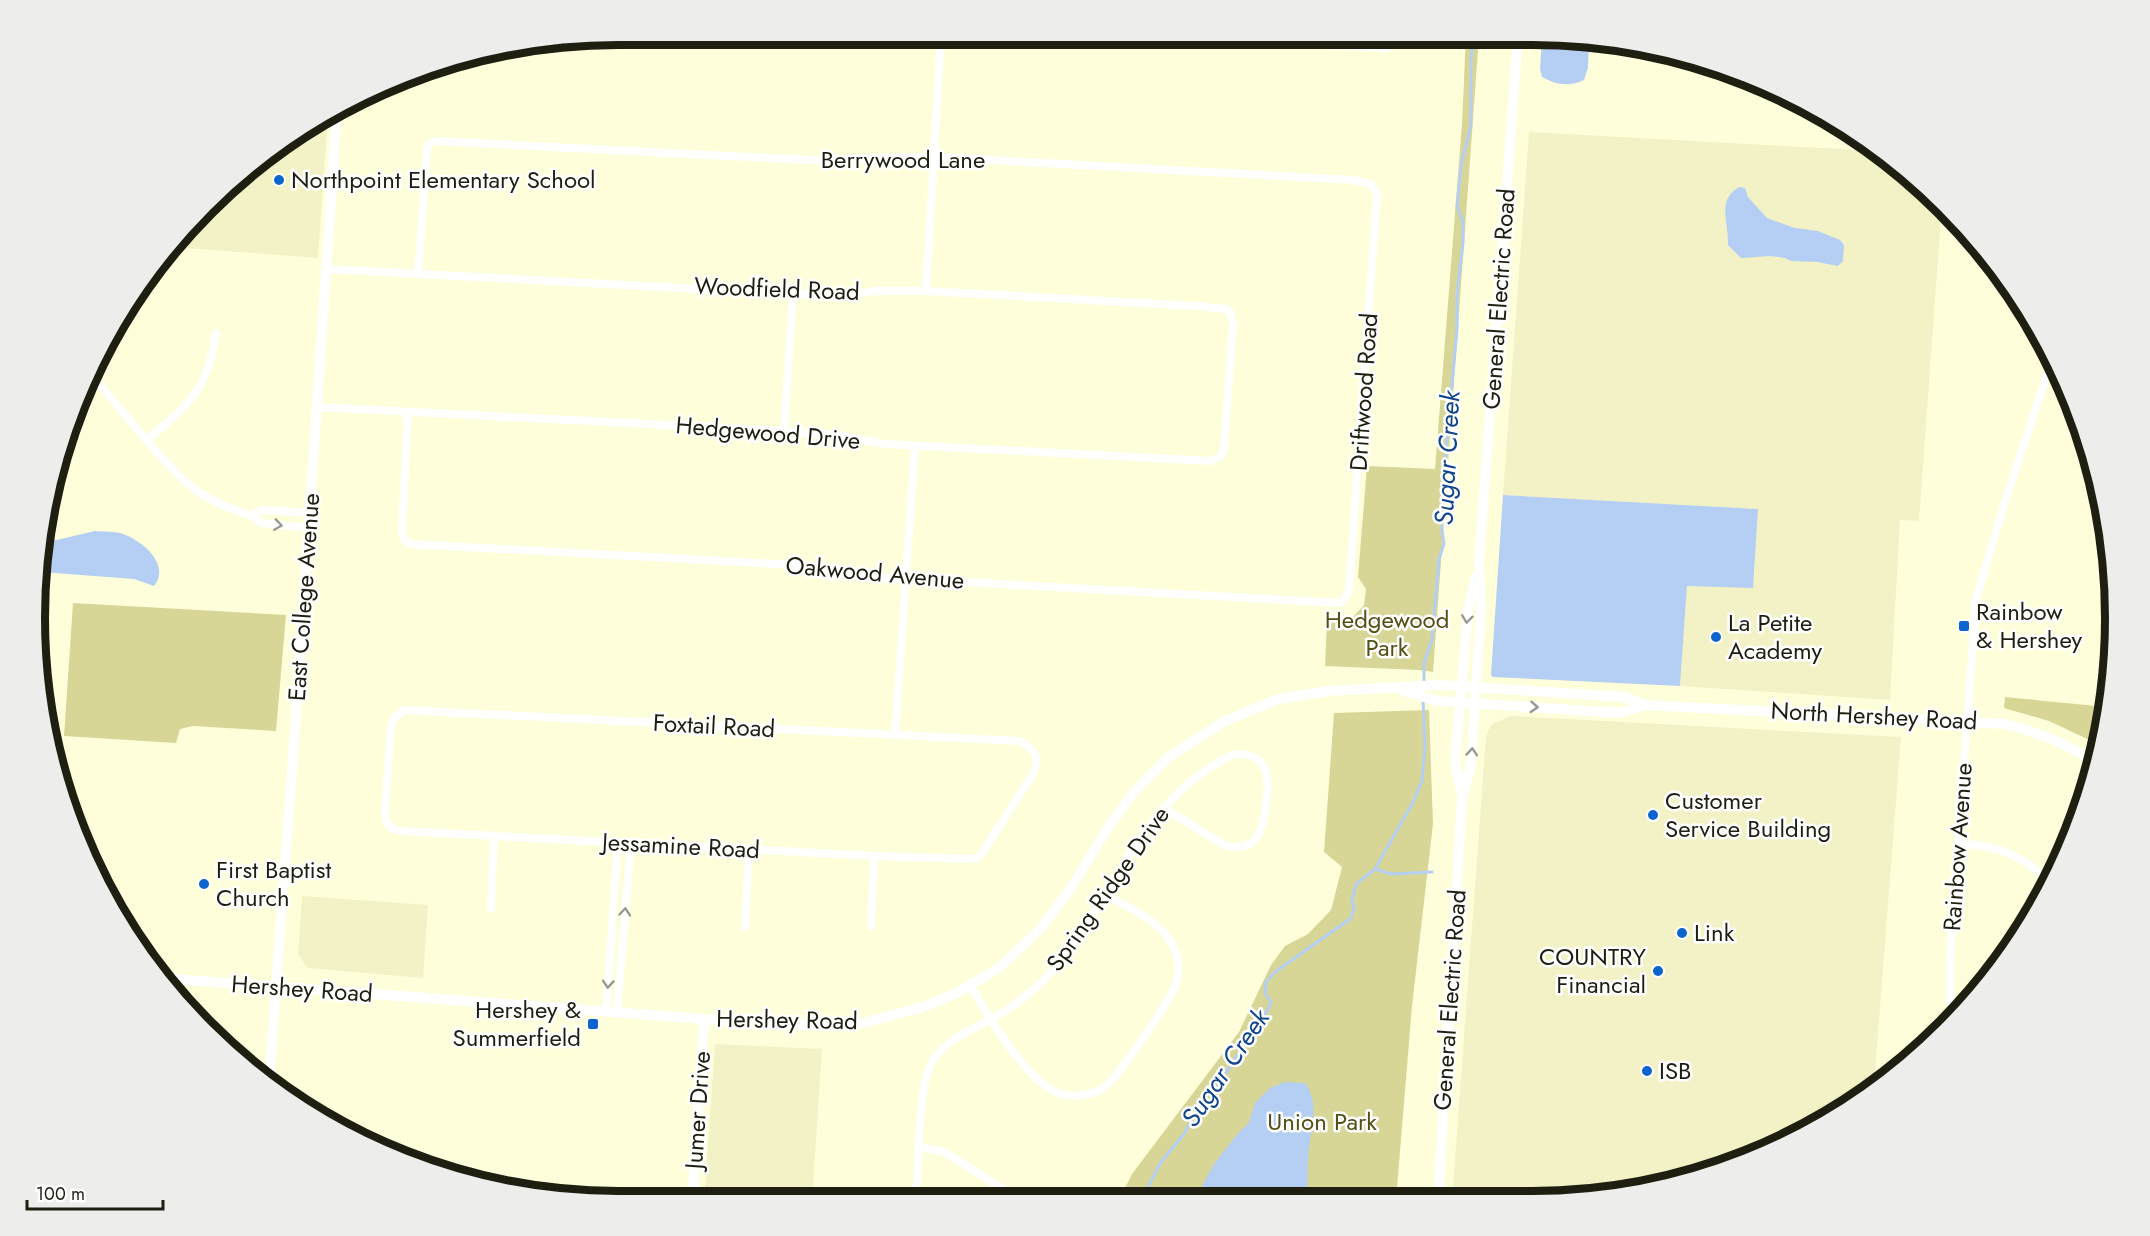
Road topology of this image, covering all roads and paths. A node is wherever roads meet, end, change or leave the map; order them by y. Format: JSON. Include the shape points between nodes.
{"nodes":[{"id":1,"x":940,"y":45,"type":"edge"},
{"id":2,"x":1343,"y":45,"type":"edge"},
{"id":3,"x":1517,"y":45,"type":"edge"},
{"id":4,"x":1387,"y":48,"type":"dead end"},
{"id":5,"x":336,"y":119,"type":"edge"},
{"id":6,"x":934,"y":157,"type":"junction"},
{"id":7,"x":1374,"y":186,"type":"joint"},
{"id":8,"x":326,"y":269,"type":"junction"},
{"id":9,"x":418,"y":274,"type":"junction"},
{"id":10,"x":926,"y":291,"type":"junction"},
{"id":11,"x":793,"y":294,"type":"junction"},
{"id":12,"x":216,"y":333,"type":"dead end"},
{"id":13,"x":2050,"y":374,"type":"edge"},
{"id":14,"x":97,"y":381,"type":"edge"},
{"id":15,"x":317,"y":407,"type":"junction"},
{"id":16,"x":408,"y":412,"type":"junction"},
{"id":17,"x":784,"y":431,"type":"junction"},
{"id":18,"x":147,"y":440,"type":"junction"},
{"id":19,"x":915,"y":446,"type":"junction"},
{"id":20,"x":1218,"y":459,"type":"joint"},
{"id":21,"x":309,"y":513,"type":"junction"},
{"id":22,"x":251,"y":516,"type":"junction"},
{"id":23,"x":308,"y":528,"type":"junction"},
{"id":24,"x":1479,"y":561,"type":"junction"},
{"id":25,"x":906,"y":579,"type":"junction"},
{"id":26,"x":1345,"y":599,"type":"joint"},
{"id":27,"x":1460,"y":686,"type":"junction"},
{"id":28,"x":1476,"y":687,"type":"junction"},
{"id":29,"x":1394,"y":689,"type":"junction"},
{"id":30,"x":1459,"y":703,"type":"junction"},
{"id":31,"x":1475,"y":703,"type":"junction"},
{"id":32,"x":1645,"y":705,"type":"junction"},
{"id":33,"x":1967,"y":720,"type":"junction"},
{"id":34,"x":895,"y":736,"type":"junction"},
{"id":35,"x":2087,"y":757,"type":"edge"},
{"id":36,"x":1462,"y":799,"type":"junction"},
{"id":37,"x":1164,"y":808,"type":"junction"},
{"id":38,"x":388,"y":826,"type":"joint"},
{"id":39,"x":494,"y":836,"type":"junction"},
{"id":40,"x":618,"y":842,"type":"junction"},
{"id":41,"x":631,"y":843,"type":"junction"},
{"id":42,"x":1958,"y":844,"type":"junction"},
{"id":43,"x":749,"y":850,"type":"junction"},
{"id":44,"x":874,"y":856,"type":"junction"},
{"id":45,"x":976,"y":859,"type":"joint"},
{"id":46,"x":2043,"y":876,"type":"edge"},
{"id":47,"x":1105,"y":894,"type":"junction"},
{"id":48,"x":490,"y":908,"type":"dead end"},
{"id":49,"x":871,"y":926,"type":"dead end"},
{"id":50,"x":745,"y":927,"type":"dead end"},
{"id":51,"x":611,"y":939,"type":"junction"},
{"id":52,"x":623,"y":939,"type":"junction"},
{"id":53,"x":173,"y":979,"type":"edge"},
{"id":54,"x":970,"y":985,"type":"junction"},
{"id":55,"x":276,"y":987,"type":"junction"},
{"id":56,"x":1950,"y":1010,"type":"edge"},
{"id":57,"x":611,"y":1012,"type":"junction"},
{"id":58,"x":704,"y":1019,"type":"junction"},
{"id":59,"x":991,"y":1020,"type":"junction"},
{"id":60,"x":270,"y":1074,"type":"edge"},
{"id":61,"x":919,"y":1147,"type":"junction"},
{"id":62,"x":693,"y":1191,"type":"edge"},
{"id":63,"x":915,"y":1191,"type":"edge"},
{"id":64,"x":1007,"y":1191,"type":"edge"},
{"id":65,"x":1439,"y":1191,"type":"edge"}],
"edges":[{"from":1,"to":6,"type":"street"},
{"from":2,"to":4,"type":"street"},
{"from":3,"to":24,"type":"main road","name":"General Electric Road"},
{"from":5,"to":8,"type":"main road","name":"East College Avenue"},
{"from":6,"to":7,"type":"street","name":"Berrywood Lane","via":[[1354,180]]},
{"from":6,"to":9,"type":"street","name":"Berrywood Lane","via":[[832,160],[451,140],[430,143]]},
{"from":6,"to":10,"type":"street"},
{"from":7,"to":26,"type":"street","name":"Driftwood Road","via":[[1377,194],[1368,332],[1349,589]]},
{"from":8,"to":9,"type":"street","name":"Woodfield Road"},
{"from":8,"to":15,"type":"main road","name":"East College Avenue"},
{"from":9,"to":11,"type":"street","name":"Woodfield Road"},
{"from":10,"to":11,"type":"street","name":"Woodfield Road"},
{"from":10,"to":20,"type":"street","name":"Woodfield Road","via":[[1228,311],[1233,323],[1224,448]]},
{"from":11,"to":17,"type":"street"},
{"from":12,"to":18,"type":"street","via":[[206,377],[197,392]]},
{"from":13,"to":33,"type":"street","name":"Rainbow Avenue","via":[[1976,599]]},
{"from":14,"to":18,"type":"street"},
{"from":15,"to":16,"type":"street","name":"Hedgewood Drive"},
{"from":15,"to":21,"type":"main road","name":"East College Avenue"},
{"from":16,"to":17,"type":"street","name":"Hedgewood Drive"},
{"from":16,"to":25,"type":"street","name":"Oakwood Avenue","via":[[402,529],[404,540],[410,544],[813,566]]},
{"from":17,"to":19,"type":"street","name":"Hedgewood Drive"},
{"from":18,"to":22,"type":"street","via":[[201,494]]},
{"from":19,"to":20,"type":"street","name":"Hedgewood Drive","via":[[1191,461]]},
{"from":19,"to":25,"type":"street"},
{"from":21,"to":22,"type":"street","via":[[262,510]]},
{"from":21,"to":23,"type":"main road","name":"East College Avenue"},
{"from":22,"to":23,"type":"street","one_way":true,"via":[[261,523]]},
{"from":23,"to":55,"type":"main road","name":"East College Avenue"},
{"from":24,"to":27,"type":"main road","name":"General Electric Road","one_way":true,"via":[[1468,611]]},
{"from":24,"to":28,"type":"main road","name":"General Electric Road","via":[[1482,611]]},
{"from":25,"to":26,"type":"street","name":"Oakwood Avenue","via":[[1339,603]]},
{"from":25,"to":34,"type":"street"},
{"from":27,"to":28,"type":"main road","name":"Hershey Road"},
{"from":27,"to":29,"type":"main road","name":"Hershey Road"},
{"from":27,"to":30,"type":"main road","name":"General Electric Road"},
{"from":28,"to":31,"type":"main road","name":"General Electric Road"},
{"from":28,"to":32,"type":"main road","name":"North Hershey Road","via":[[1625,697]]},
{"from":29,"to":30,"type":"main road","name":"Hershey Road"},
{"from":29,"to":54,"type":"main road","name":"Hershey Road","via":[[1329,690],[1278,699],[1223,722],[1169,757],[1134,792],[1041,928],[1000,967]]},
{"from":30,"to":31,"type":"main road","name":"North Hershey Road"},
{"from":30,"to":36,"type":"main road","name":"General Electric Road","via":[[1455,762]]},
{"from":31,"to":32,"type":"main road","name":"North Hershey Road","one_way":true,"via":[[1619,712]]},
{"from":36,"to":31,"type":"main road","name":"General Electric Road","one_way":true,"via":[[1471,764]]},
{"from":32,"to":33,"type":"main road","name":"North Hershey Road"},
{"from":33,"to":35,"type":"main road","name":"North Hershey Road","via":[[2006,724],[2041,734]]},
{"from":33,"to":42,"type":"street","name":"Rainbow Avenue"},
{"from":34,"to":38,"type":"street","name":"Foxtail Road","via":[[408,710],[398,713],[391,726],[385,811]]},
{"from":34,"to":45,"type":"street","name":"Foxtail Road","via":[[1020,741],[1035,754],[1033,774]]},
{"from":36,"to":65,"type":"main road","name":"General Electric Road"},
{"from":37,"to":37,"type":"street","name":"Spring Ridge Drive","via":[[1224,845],[1240,847],[1255,840],[1264,825],[1267,774],[1250,756],[1233,755],[1202,773]]},
{"from":37,"to":47,"type":"street","name":"Spring Ridge Drive"},
{"from":38,"to":39,"type":"street","name":"Jessamine Road","via":[[400,831]]},
{"from":39,"to":40,"type":"street","name":"Jessamine Road"},
{"from":39,"to":48,"type":"street"},
{"from":40,"to":41,"type":"street","name":"Jessamine Road"},
{"from":40,"to":51,"type":"street"},
{"from":41,"to":43,"type":"street","name":"Jessamine Road"},
{"from":52,"to":41,"type":"street","one_way":true},
{"from":42,"to":46,"type":"street","via":[[1984,845],[2006,852]]},
{"from":42,"to":56,"type":"street","name":"Rainbow Avenue"},
{"from":43,"to":44,"type":"street","name":"Jessamine Road"},
{"from":43,"to":50,"type":"street"},
{"from":44,"to":45,"type":"street","name":"Jessamine Road"},
{"from":44,"to":49,"type":"street"},
{"from":47,"to":59,"type":"street","name":"Spring Ridge Drive","via":[[1048,975]]},
{"from":47,"to":59,"type":"street","via":[[1164,932],[1178,962],[1173,992],[1111,1082],[1082,1095],[1049,1089]]},
{"from":51,"to":52,"type":"street"},
{"from":51,"to":57,"type":"street","one_way":true},
{"from":52,"to":57,"type":"street"},
{"from":53,"to":55,"type":"main road","name":"Hershey Road"},
{"from":54,"to":58,"type":"main road","name":"Hershey Road","via":[[923,1006],[863,1023],[801,1025]]},
{"from":54,"to":59,"type":"street"},
{"from":55,"to":57,"type":"main road","name":"Hershey Road"},
{"from":55,"to":60,"type":"main road","name":"East College Avenue"},
{"from":57,"to":58,"type":"main road","name":"Hershey Road"},
{"from":58,"to":62,"type":"main road","name":"Jumer Drive"},
{"from":59,"to":61,"type":"street","name":"Spring Ridge Drive","via":[[947,1044],[931,1062],[924,1082]]},
{"from":61,"to":63,"type":"street","name":"Spring Ridge Drive"},
{"from":61,"to":64,"type":"street","via":[[944,1152]]}]}
